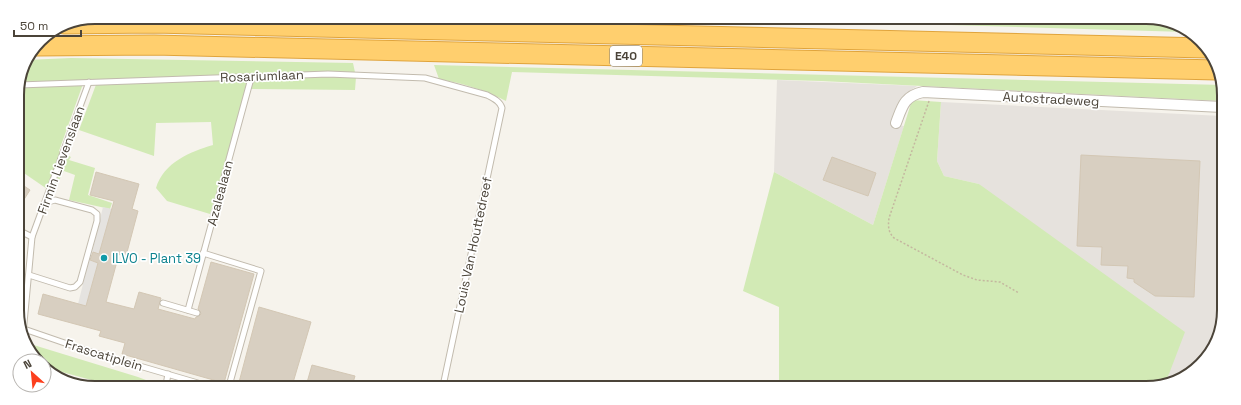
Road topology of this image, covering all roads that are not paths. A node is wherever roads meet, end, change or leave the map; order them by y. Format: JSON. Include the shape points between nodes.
{"nodes":[{"id":1,"x":196,"y":24,"type":"edge"},
{"id":2,"x":44,"y":46,"type":"edge"},
{"id":3,"x":1198,"y":48,"type":"edge"},
{"id":4,"x":1212,"y":70,"type":"edge"},
{"id":5,"x":254,"y":77,"type":"junction"},
{"id":6,"x":89,"y":82,"type":"junction"},
{"id":7,"x":25,"y":85,"type":"edge"},
{"id":8,"x":501,"y":104,"type":"joint"},
{"id":9,"x":1217,"y":107,"type":"edge"},
{"id":10,"x":896,"y":123,"type":"dead end"},
{"id":11,"x":45,"y":203,"type":"junction"},
{"id":12,"x":24,"y":233,"type":"edge"},
{"id":13,"x":32,"y":237,"type":"junction"},
{"id":14,"x":203,"y":254,"type":"junction"},
{"id":15,"x":29,"y":275,"type":"junction"},
{"id":16,"x":163,"y":303,"type":"dead end"},
{"id":17,"x":188,"y":310,"type":"junction"},
{"id":18,"x":197,"y":313,"type":"dead end"},
{"id":19,"x":25,"y":321,"type":"edge"},
{"id":20,"x":28,"y":333,"type":"edge"},
{"id":21,"x":168,"y":374,"type":"junction"},
{"id":22,"x":167,"y":381,"type":"edge"},
{"id":23,"x":191,"y":381,"type":"edge"},
{"id":24,"x":230,"y":381,"type":"edge"},
{"id":25,"x":444,"y":381,"type":"edge"}],
"edges":[{"from":1,"to":3,"type":"highway","number":"E40"},
{"from":2,"to":4,"type":"highway","number":"E40","via":[[154,45]]},
{"from":5,"to":6,"type":"lane","name":"Rosariumlaan"},
{"from":5,"to":8,"type":"lane","name":"Rosariumlaan","via":[[328,74],[425,78],[487,95]]},
{"from":5,"to":14,"type":"lane","name":"Azalealaan","via":[[250,82]]},
{"from":6,"to":7,"type":"lane","name":"Rosariumlaan"},
{"from":6,"to":11,"type":"lane","name":"Firmin Lievenslaan"},
{"from":8,"to":25,"type":"lane","name":"Louis Van Houttedreef"},
{"from":9,"to":10,"type":"street","name":"Autostradeweg","via":[[923,92],[916,93],[904,102]]},
{"from":11,"to":13,"type":"lane","name":"Firmin Lievenslaan"},
{"from":11,"to":15,"type":"lane","via":[[55,200],[92,210],[97,214],[97,221],[80,282],[75,288]]},
{"from":12,"to":13,"type":"lane"},
{"from":13,"to":15,"type":"lane","name":"Firmin Lievenslaan"},
{"from":14,"to":17,"type":"lane","name":"Azalealaan"},
{"from":14,"to":24,"type":"lane","via":[[261,271]]},
{"from":15,"to":19,"type":"lane","name":"Firmin Lievenslaan"},
{"from":16,"to":17,"type":"lane"},
{"from":17,"to":18,"type":"lane"},
{"from":20,"to":21,"type":"lane","name":"Frascatiplein"},
{"from":21,"to":22,"type":"lane"},
{"from":21,"to":23,"type":"lane","name":"Frascatiplein"}]}
